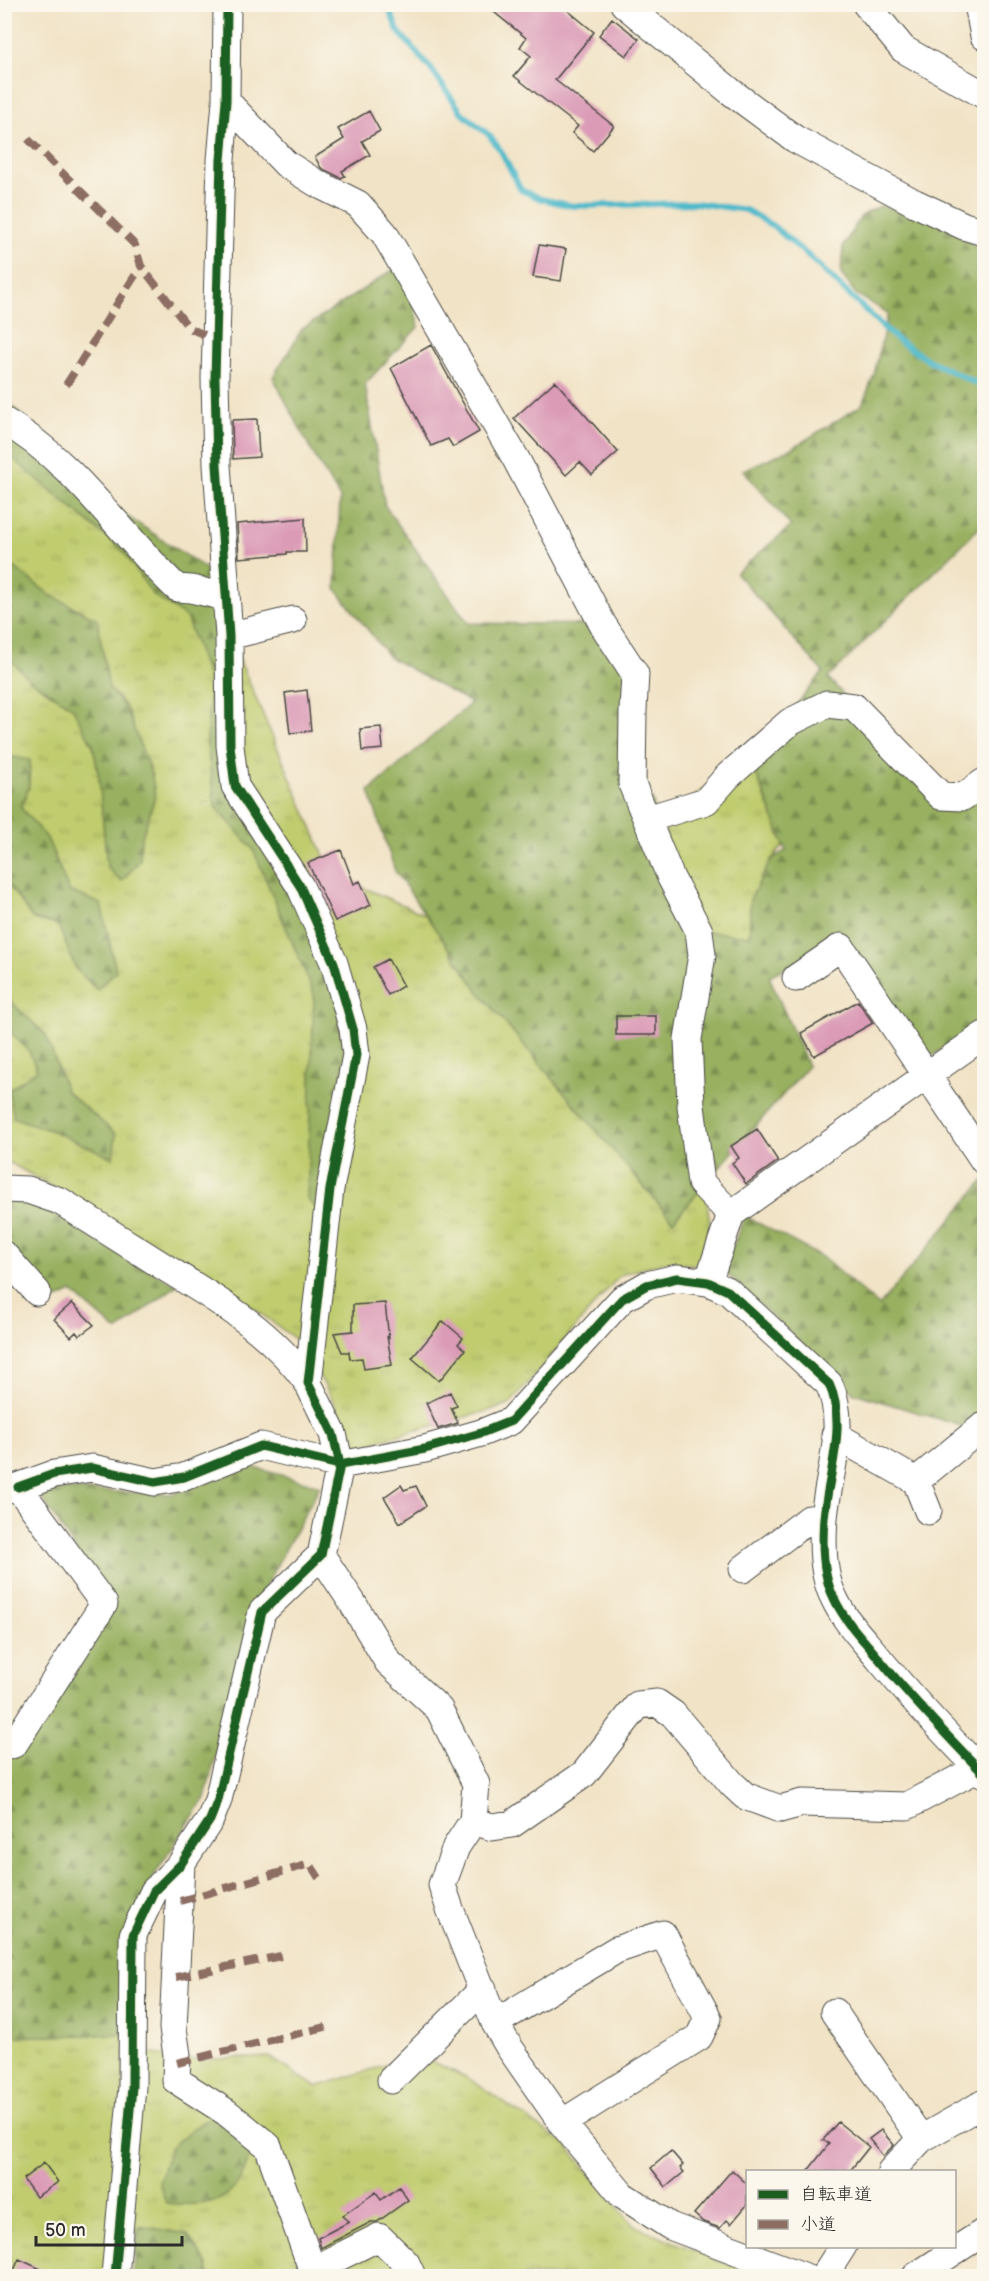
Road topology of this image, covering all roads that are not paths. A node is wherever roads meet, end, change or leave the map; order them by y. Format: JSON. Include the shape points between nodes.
{"nodes":[{"id":1,"x":227,"y":4,"type":"edge"},
{"id":2,"x":624,"y":4,"type":"edge"},
{"id":3,"x":866,"y":4,"type":"edge"},
{"id":4,"x":978,"y":4,"type":"edge"},
{"id":5,"x":984,"y":36,"type":"edge"},
{"id":6,"x":984,"y":95,"type":"edge"},
{"id":7,"x":225,"y":100,"type":"junction"},
{"id":8,"x":984,"y":232,"type":"edge"},
{"id":9,"x":4,"y":421,"type":"edge"},
{"id":10,"x":226,"y":597,"type":"junction"},
{"id":11,"x":292,"y":620,"type":"dead end"},
{"id":12,"x":229,"y":636,"type":"junction"},
{"id":13,"x":984,"y":782,"type":"edge"},
{"id":14,"x":647,"y":819,"type":"junction"},
{"id":15,"x":796,"y":978,"type":"dead end"},
{"id":16,"x":984,"y":1035,"type":"edge"},
{"id":17,"x":927,"y":1076,"type":"junction"},
{"id":18,"x":984,"y":1161,"type":"edge"},
{"id":19,"x":4,"y":1189,"type":"edge"},
{"id":20,"x":731,"y":1214,"type":"junction"},
{"id":21,"x":4,"y":1255,"type":"edge"},
{"id":22,"x":708,"y":1282,"type":"junction"},
{"id":23,"x":37,"y":1292,"type":"dead end"},
{"id":24,"x":308,"y":1383,"type":"junction"},
{"id":25,"x":982,"y":1427,"type":"dead end"},
{"id":26,"x":836,"y":1435,"type":"junction"},
{"id":27,"x":340,"y":1465,"type":"junction"},
{"id":28,"x":916,"y":1481,"type":"junction"},
{"id":29,"x":11,"y":1488,"type":"edge"},
{"id":30,"x":928,"y":1511,"type":"dead end"},
{"id":31,"x":824,"y":1518,"type":"junction"},
{"id":32,"x":321,"y":1555,"type":"junction"},
{"id":33,"x":743,"y":1569,"type":"dead end"},
{"id":34,"x":4,"y":1747,"type":"edge"},
{"id":35,"x":983,"y":1769,"type":"edge"},
{"id":36,"x":473,"y":1821,"type":"junction"},
{"id":37,"x":181,"y":1864,"type":"junction"},
{"id":38,"x":483,"y":1989,"type":"junction"},
{"id":39,"x":834,"y":2012,"type":"dead end"},
{"id":40,"x":495,"y":2023,"type":"junction"},
{"id":41,"x":391,"y":2080,"type":"dead end"},
{"id":42,"x":984,"y":2103,"type":"edge"},
{"id":43,"x":562,"y":2123,"type":"junction"},
{"id":44,"x":921,"y":2139,"type":"junction"},
{"id":45,"x":892,"y":2170,"type":"edge"},
{"id":46,"x":984,"y":2232,"type":"edge"},
{"id":47,"x":956,"y":2246,"type":"edge"},
{"id":48,"x":842,"y":2248,"type":"edge"},
{"id":49,"x":948,"y":2250,"type":"edge"},
{"id":50,"x":409,"y":2270,"type":"edge"},
{"id":51,"x":115,"y":2277,"type":"edge"},
{"id":52,"x":803,"y":2277,"type":"edge"},
{"id":53,"x":824,"y":2277,"type":"edge"},
{"id":54,"x":916,"y":2277,"type":"edge"}],
"edges":[{"from":1,"to":7,"type":"street"},
{"from":2,"to":8,"type":"street","via":[[795,139],[915,203]]},
{"from":3,"to":6,"type":"street","via":[[903,49]]},
{"from":4,"to":5,"type":"street"},
{"from":7,"to":10,"type":"street","via":[[215,378]]},
{"from":7,"to":14,"type":"street","via":[[286,164],[358,204],[384,233],[516,459],[603,625],[635,674],[632,784]]},
{"from":9,"to":10,"type":"street","via":[[27,434],[89,491],[148,561],[177,588]]},
{"from":10,"to":12,"type":"street"},
{"from":11,"to":12,"type":"street"},
{"from":12,"to":24,"type":"street","via":[[230,746],[235,786],[300,886],[334,963],[353,1029],[356,1055],[330,1189]]},
{"from":13,"to":14,"type":"street","via":[[963,797],[941,796],[854,706],[827,704],[790,722],[728,776],[706,801]]},
{"from":14,"to":20,"type":"street","via":[[699,932],[702,955],[688,1039],[691,1106],[701,1183]]},
{"from":15,"to":17,"type":"street","via":[[841,947]]},
{"from":16,"to":17,"type":"street"},
{"from":17,"to":18,"type":"street"},
{"from":17,"to":20,"type":"street"},
{"from":19,"to":24,"type":"street","via":[[28,1190],[60,1200],[231,1308],[273,1341]]},
{"from":20,"to":22,"type":"street"},
{"from":21,"to":23,"type":"street"},
{"from":22,"to":26,"type":"street","via":[[728,1291],[829,1384],[836,1398]]},
{"from":22,"to":27,"type":"street","via":[[677,1278],[647,1285],[622,1299],[511,1421],[425,1449]]},
{"from":24,"to":27,"type":"street","via":[[333,1434]]},
{"from":25,"to":28,"type":"street"},
{"from":26,"to":28,"type":"street"},
{"from":26,"to":31,"type":"street"},
{"from":27,"to":29,"type":"street","via":[[261,1446],[184,1477],[155,1482],[92,1468],[54,1474]]},
{"from":27,"to":32,"type":"street"},
{"from":28,"to":30,"type":"street"},
{"from":29,"to":34,"type":"street","via":[[104,1604],[14,1744]]},
{"from":31,"to":33,"type":"street","via":[[809,1519]]},
{"from":31,"to":35,"type":"street","via":[[825,1568],[833,1597],[847,1621],[914,1701]]},
{"from":32,"to":36,"type":"street","via":[[387,1662],[439,1709],[476,1784]]},
{"from":32,"to":37,"type":"street","via":[[262,1612],[218,1800],[210,1820]]},
{"from":35,"to":36,"type":"street","via":[[907,1806],[802,1803],[780,1809],[745,1796],[673,1714],[657,1703],[638,1705],[584,1774],[512,1824],[492,1827]]},
{"from":36,"to":38,"type":"street","via":[[456,1847],[442,1885]]},
{"from":37,"to":50,"type":"street","via":[[173,2028],[176,2080],[226,2112],[268,2146],[311,2266],[319,2267],[379,2237]]},
{"from":37,"to":51,"type":"street","via":[[154,1891],[133,1935],[132,2087]]},
{"from":38,"to":40,"type":"street"},
{"from":38,"to":41,"type":"street"},
{"from":39,"to":44,"type":"street"},
{"from":40,"to":43,"type":"street","via":[[508,2048]]},
{"from":40,"to":43,"type":"street","via":[[616,1950],[663,1934],[708,2018],[699,2037]]},
{"from":42,"to":44,"type":"street"},
{"from":43,"to":52,"type":"street","via":[[622,2195],[670,2226]]},
{"from":44,"to":45,"type":"street"},
{"from":46,"to":47,"type":"street"},
{"from":48,"to":53,"type":"street"},
{"from":49,"to":54,"type":"street"}]}
